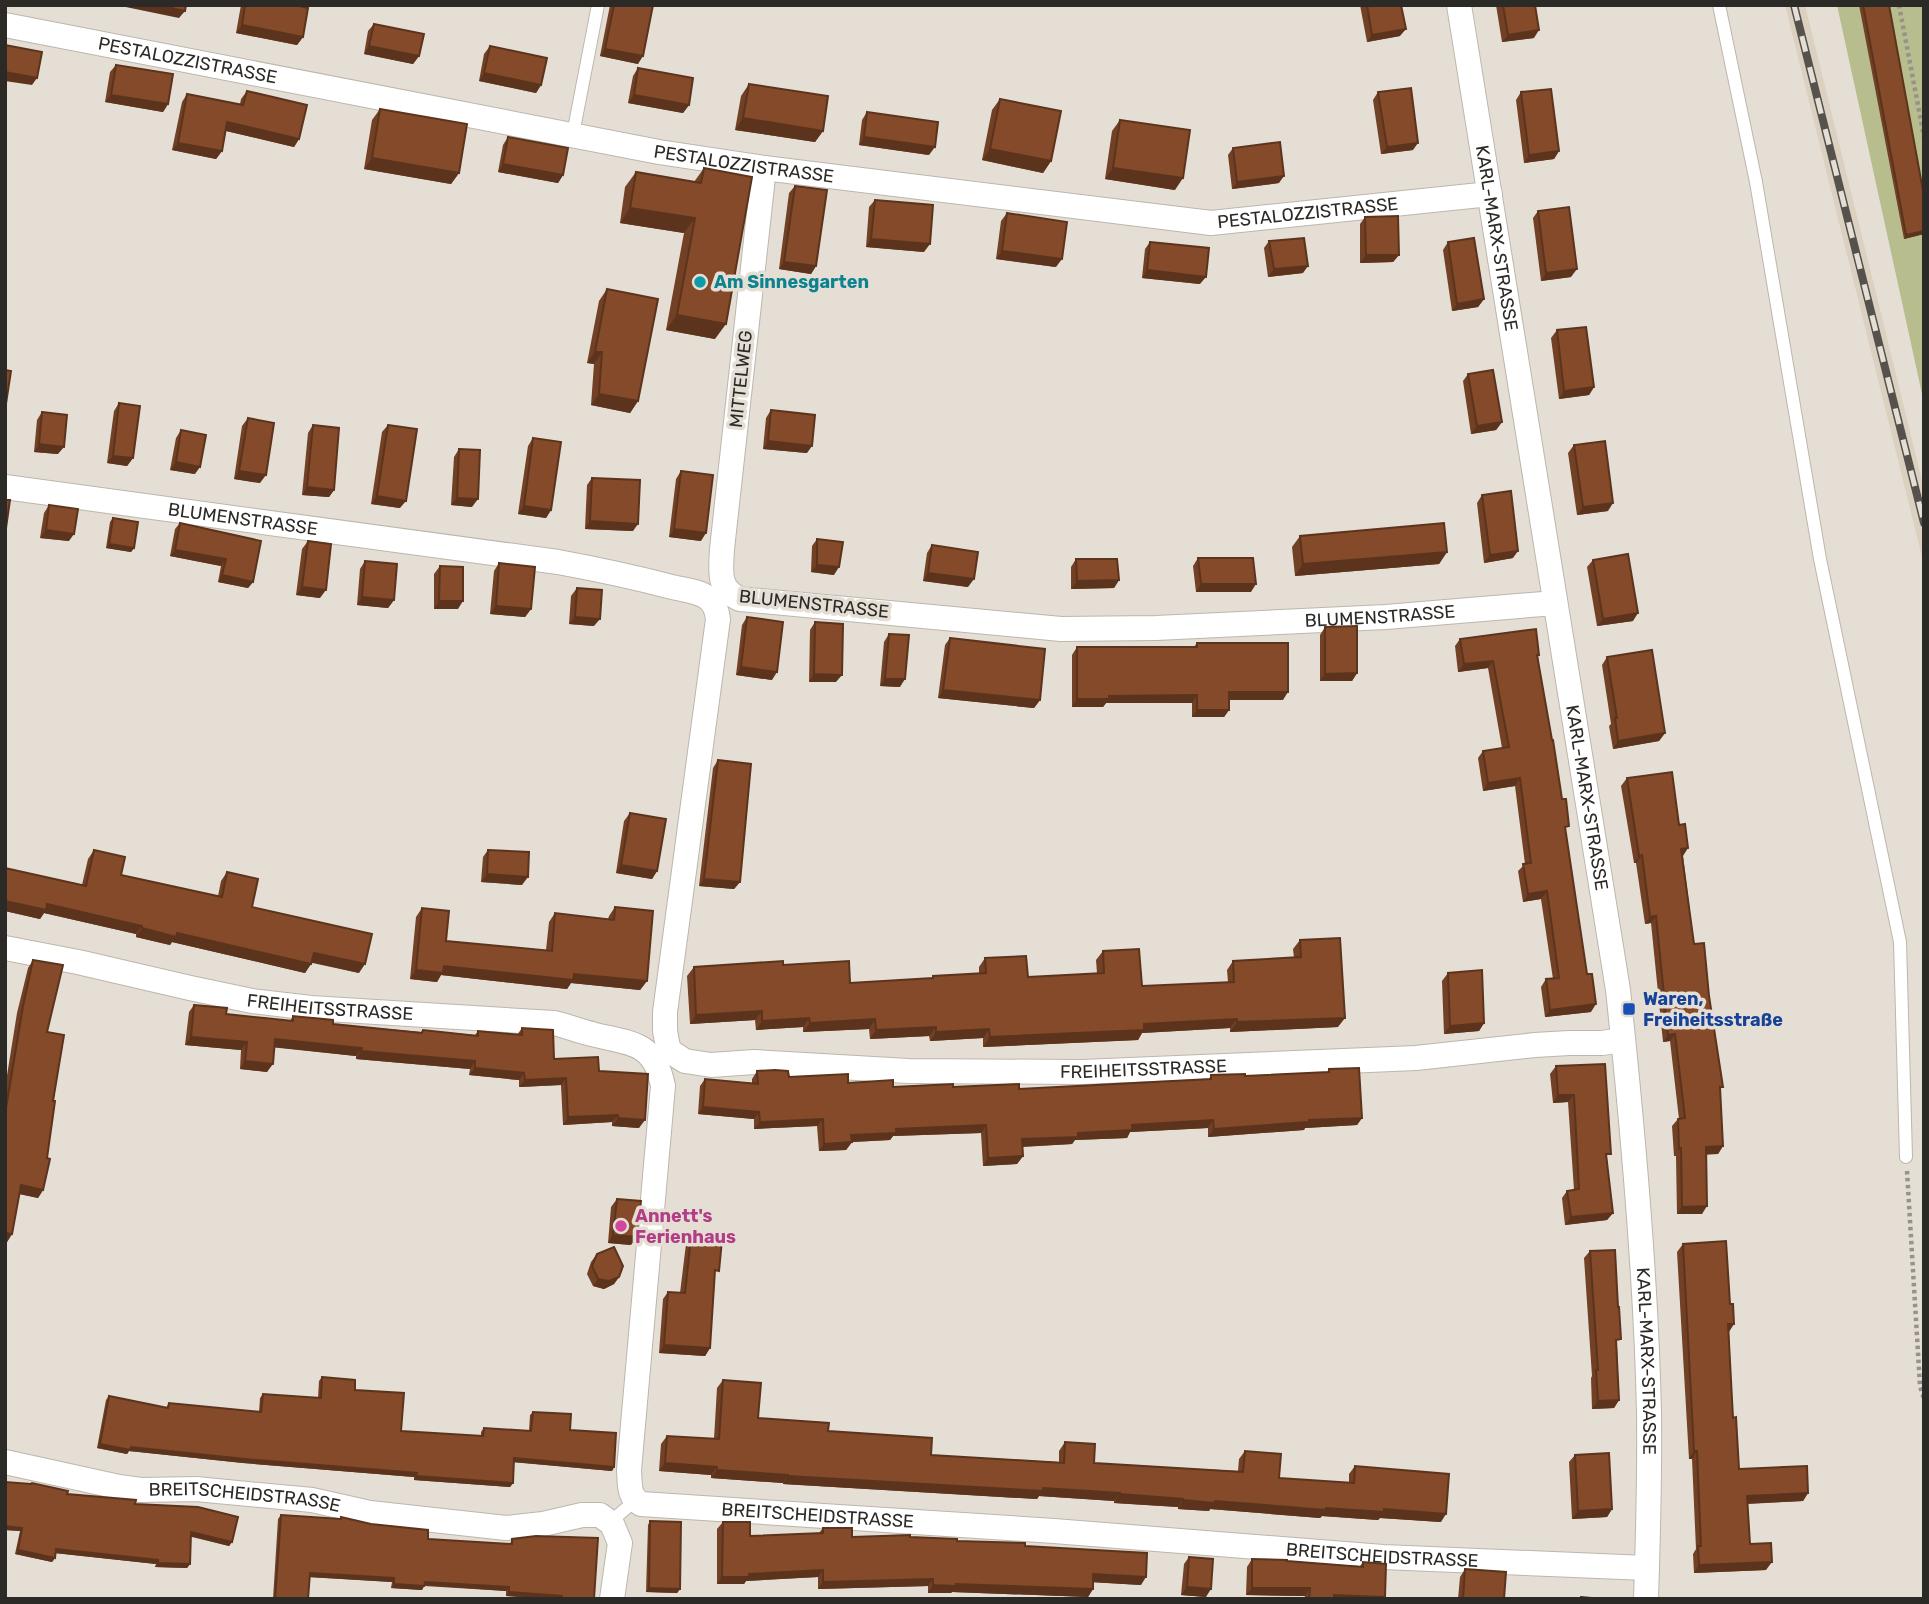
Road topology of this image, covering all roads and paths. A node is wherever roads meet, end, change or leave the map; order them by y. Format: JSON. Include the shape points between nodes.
{"nodes":[{"id":1,"x":598,"y":5,"type":"edge"},
{"id":2,"x":1459,"y":5,"type":"edge"},
{"id":3,"x":1720,"y":5,"type":"edge"},
{"id":4,"x":1899,"y":5,"type":"edge"},
{"id":5,"x":5,"y":25,"type":"edge"},
{"id":6,"x":573,"y":134,"type":"junction"},
{"id":7,"x":1924,"y":137,"type":"edge"},
{"id":8,"x":764,"y":168,"type":"junction"},
{"id":9,"x":1490,"y":194,"type":"junction"},
{"id":10,"x":5,"y":487,"type":"edge"},
{"id":11,"x":718,"y":595,"type":"junction"},
{"id":12,"x":1555,"y":603,"type":"junction"},
{"id":13,"x":5,"y":948,"type":"edge"},
{"id":14,"x":1623,"y":1040,"type":"junction"},
{"id":15,"x":659,"y":1052,"type":"junction"},
{"id":16,"x":1906,"y":1157,"type":"joint"},
{"id":17,"x":1924,"y":1399,"type":"edge"},
{"id":18,"x":5,"y":1462,"type":"edge"},
{"id":19,"x":636,"y":1500,"type":"junction"},
{"id":20,"x":610,"y":1522,"type":"junction"},
{"id":21,"x":1647,"y":1568,"type":"junction"},
{"id":22,"x":612,"y":1599,"type":"edge"},
{"id":23,"x":1646,"y":1599,"type":"edge"}],
"edges":[{"from":1,"to":6,"type":"lane"},
{"from":2,"to":9,"type":"street","name":"KARL-MARX-STRASSE"},
{"from":3,"to":16,"type":"lane","via":[[1756,182],[1820,559],[1900,942]]},
{"from":4,"to":7,"type":"path"},
{"from":5,"to":6,"type":"street","name":"PESTALOZZISTRASSE"},
{"from":6,"to":8,"type":"street","name":"PESTALOZZISTRASSE"},
{"from":8,"to":9,"type":"street","name":"PESTALOZZISTRASSE","via":[[1211,223]]},
{"from":8,"to":11,"type":"street","name":"MITTELWEG"},
{"from":9,"to":12,"type":"street","name":"KARL-MARX-STRASSE"},
{"from":10,"to":11,"type":"street","name":"BLUMENSTRASSE","via":[[558,562],[704,596]]},
{"from":11,"to":12,"type":"street","name":"BLUMENSTRASSE","via":[[1061,629],[1386,617]]},
{"from":11,"to":15,"type":"street"},
{"from":12,"to":14,"type":"street","name":"KARL-MARX-STRASSE"},
{"from":13,"to":15,"type":"street","name":"FREIHEITSSTRASSE","via":[[252,1001],[554,1023]]},
{"from":14,"to":15,"type":"street","name":"FREIHEITSSTRASSE","via":[[1391,1060],[1082,1072],[908,1071],[754,1062],[712,1065]]},
{"from":14,"to":21,"type":"street","name":"KARL-MARX-STRASSE","via":[[1642,1278],[1648,1411]]},
{"from":15,"to":19,"type":"street","via":[[663,1086],[629,1470]]},
{"from":16,"to":17,"type":"path"},
{"from":18,"to":20,"type":"street","name":"BREITSCHEIDSTRASSE","via":[[119,1488],[196,1489],[312,1500],[370,1513],[506,1528],[590,1514]]},
{"from":19,"to":20,"type":"lane"},
{"from":19,"to":21,"type":"street","name":"BREITSCHEIDSTRASSE","via":[[651,1506],[1382,1557]]},
{"from":20,"to":22,"type":"street","via":[[620,1549]]},
{"from":21,"to":23,"type":"street","name":"KARL-MARX-STRASSE"}]}
